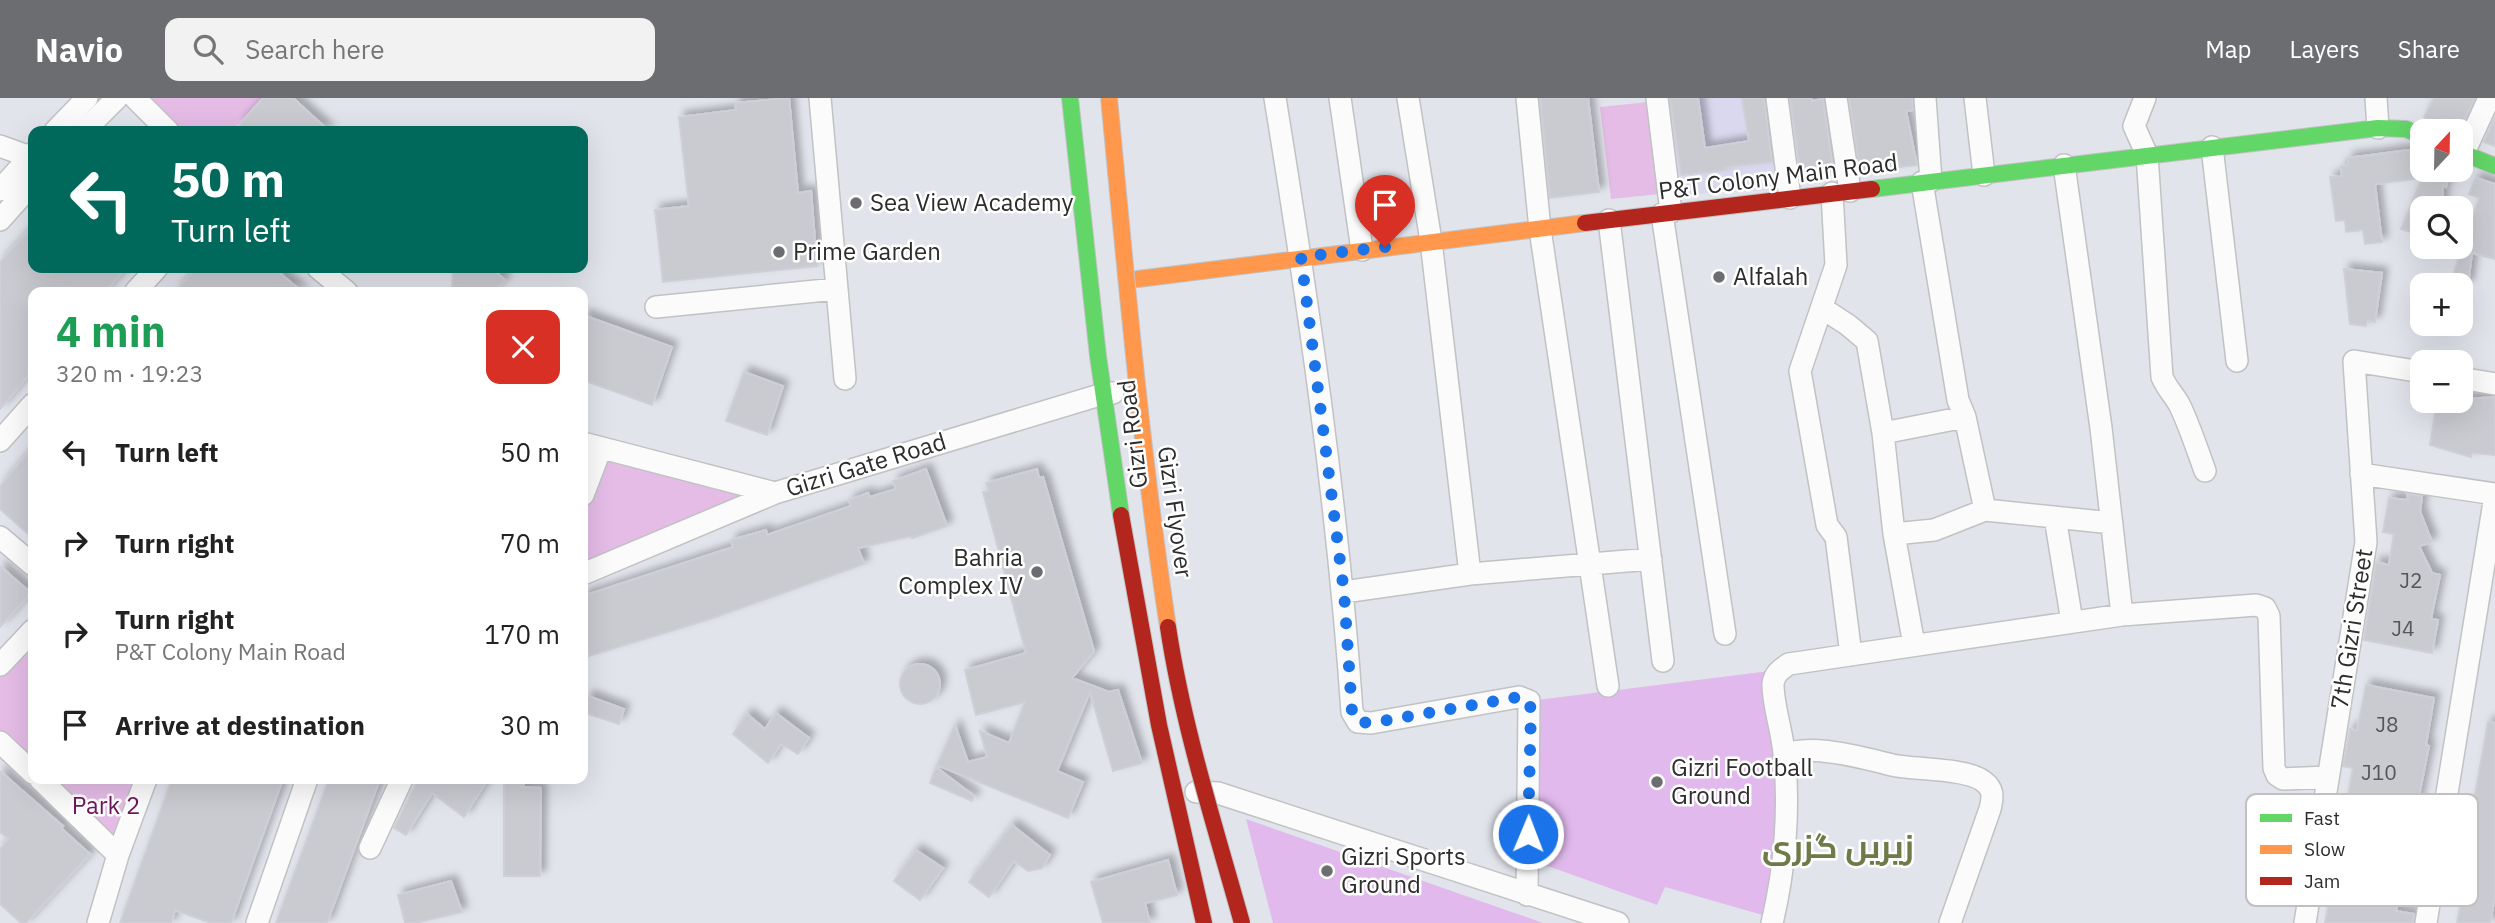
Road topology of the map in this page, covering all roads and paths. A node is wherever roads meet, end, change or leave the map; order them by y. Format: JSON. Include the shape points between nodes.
{"nodes":[{"id":1,"x":87,"y":98,"type":"edge"},
{"id":2,"x":117,"y":98,"type":"edge"},
{"id":3,"x":135,"y":98,"type":"edge"},
{"id":4,"x":820,"y":98,"type":"edge"},
{"id":5,"x":1070,"y":98,"type":"edge"},
{"id":6,"x":1109,"y":98,"type":"edge"},
{"id":7,"x":1119,"y":98,"type":"edge"},
{"id":8,"x":1275,"y":98,"type":"edge"},
{"id":9,"x":1340,"y":98,"type":"edge"},
{"id":10,"x":1408,"y":98,"type":"edge"},
{"id":11,"x":1527,"y":98,"type":"edge"},
{"id":12,"x":1657,"y":98,"type":"edge"},
{"id":13,"x":1777,"y":98,"type":"edge"},
{"id":14,"x":1836,"y":98,"type":"edge"},
{"id":15,"x":1924,"y":98,"type":"edge"},
{"id":16,"x":1975,"y":98,"type":"edge"},
{"id":17,"x":2145,"y":98,"type":"edge"},
{"id":18,"x":2376,"y":98,"type":"edge"},
{"id":19,"x":2488,"y":98,"type":"edge"},
{"id":20,"x":60,"y":126,"type":"edge"},
{"id":21,"x":89,"y":126,"type":"edge"},
{"id":22,"x":163,"y":126,"type":"edge"},
{"id":23,"x":2378,"y":128,"type":"junction"},
{"id":24,"x":2473,"y":130,"type":"edge"},
{"id":25,"x":2410,"y":132,"type":"edge"},
{"id":26,"x":0,"y":146,"type":"edge"},
{"id":27,"x":2212,"y":148,"type":"junction"},
{"id":28,"x":28,"y":155,"type":"edge"},
{"id":29,"x":2147,"y":155,"type":"junction"},
{"id":30,"x":2473,"y":157,"type":"edge"},
{"id":31,"x":28,"y":160,"type":"edge"},
{"id":32,"x":2064,"y":165,"type":"junction"},
{"id":33,"x":2495,"y":166,"type":"edge"},
{"id":34,"x":1984,"y":175,"type":"junction"},
{"id":35,"x":1926,"y":182,"type":"junction"},
{"id":36,"x":28,"y":189,"type":"edge"},
{"id":37,"x":0,"y":190,"type":"edge"},
{"id":38,"x":1841,"y":192,"type":"junction"},
{"id":39,"x":1790,"y":198,"type":"junction"},
{"id":40,"x":1667,"y":213,"type":"junction"},
{"id":41,"x":0,"y":220,"type":"edge"},
{"id":42,"x":1609,"y":220,"type":"junction"},
{"id":43,"x":1540,"y":229,"type":"junction"},
{"id":44,"x":1431,"y":242,"type":"junction"},
{"id":45,"x":1362,"y":250,"type":"junction"},
{"id":46,"x":1301,"y":257,"type":"junction"},
{"id":47,"x":152,"y":273,"type":"edge"},
{"id":48,"x":323,"y":273,"type":"edge"},
{"id":49,"x":1138,"y":279,"type":"junction"},
{"id":50,"x":140,"y":287,"type":"edge"},
{"id":51,"x":339,"y":287,"type":"edge"},
{"id":52,"x":836,"y":289,"type":"junction"},
{"id":53,"x":656,"y":307,"type":"dead end"},
{"id":54,"x":1822,"y":307,"type":"junction"},
{"id":55,"x":2236,"y":362,"type":"dead end"},
{"id":56,"x":2410,"y":370,"type":"edge"},
{"id":57,"x":1118,"y":375,"type":"dead end"},
{"id":58,"x":845,"y":379,"type":"dead end"},
{"id":59,"x":2473,"y":380,"type":"edge"},
{"id":60,"x":2495,"y":384,"type":"edge"},
{"id":61,"x":1150,"y":390,"type":"junction"},
{"id":62,"x":1103,"y":394,"type":"junction"},
{"id":63,"x":28,"y":409,"type":"edge"},
{"id":64,"x":1965,"y":417,"type":"junction"},
{"id":65,"x":1883,"y":433,"type":"junction"},
{"id":66,"x":0,"y":440,"type":"edge"},
{"id":67,"x":592,"y":445,"type":"edge"},
{"id":68,"x":588,"y":467,"type":"edge"},
{"id":69,"x":2205,"y":471,"type":"dead end"},
{"id":70,"x":2361,"y":474,"type":"junction"},
{"id":71,"x":775,"y":493,"type":"junction"},
{"id":72,"x":2495,"y":495,"type":"edge"},
{"id":73,"x":1985,"y":510,"type":"junction"},
{"id":74,"x":2054,"y":517,"type":"junction"},
{"id":75,"x":2112,"y":523,"type":"junction"},
{"id":76,"x":1894,"y":534,"type":"junction"},
{"id":77,"x":0,"y":537,"type":"edge"},
{"id":78,"x":1651,"y":559,"type":"junction"},
{"id":79,"x":28,"y":561,"type":"edge"},
{"id":80,"x":1590,"y":562,"type":"junction"},
{"id":81,"x":588,"y":572,"type":"edge"},
{"id":82,"x":1470,"y":574,"type":"junction"},
{"id":83,"x":1344,"y":592,"type":"junction"},
{"id":84,"x":2122,"y":615,"type":"junction"},
{"id":85,"x":2072,"y":622,"type":"junction"},
{"id":86,"x":1725,"y":634,"type":"dead end"},
{"id":87,"x":28,"y":635,"type":"edge"},
{"id":88,"x":1914,"y":645,"type":"junction"},
{"id":89,"x":1188,"y":646,"type":"dead end"},
{"id":90,"x":1851,"y":655,"type":"junction"},
{"id":91,"x":1663,"y":661,"type":"dead end"},
{"id":92,"x":0,"y":665,"type":"edge"},
{"id":93,"x":1608,"y":686,"type":"dead end"},
{"id":94,"x":1198,"y":699,"type":"dead end"},
{"id":95,"x":0,"y":742,"type":"edge"},
{"id":96,"x":1784,"y":753,"type":"junction"},
{"id":97,"x":28,"y":767,"type":"edge"},
{"id":98,"x":2328,"y":777,"type":"junction"},
{"id":99,"x":45,"y":784,"type":"edge"},
{"id":100,"x":144,"y":784,"type":"edge"},
{"id":101,"x":305,"y":784,"type":"edge"},
{"id":102,"x":400,"y":784,"type":"edge"},
{"id":103,"x":1174,"y":792,"type":"junction"},
{"id":104,"x":1218,"y":793,"type":"junction"},
{"id":105,"x":2325,"y":794,"type":"edge"},
{"id":106,"x":2447,"y":794,"type":"edge"},
{"id":107,"x":1201,"y":837,"type":"dead end"},
{"id":108,"x":370,"y":848,"type":"dead end"},
{"id":109,"x":118,"y":855,"type":"junction"},
{"id":110,"x":1207,"y":864,"type":"dead end"},
{"id":111,"x":1527,"y":895,"type":"junction"},
{"id":112,"x":98,"y":923,"type":"edge"},
{"id":113,"x":257,"y":923,"type":"edge"},
{"id":114,"x":1204,"y":923,"type":"edge"},
{"id":115,"x":1220,"y":923,"type":"edge"},
{"id":116,"x":1242,"y":923,"type":"edge"},
{"id":117,"x":1254,"y":923,"type":"edge"},
{"id":118,"x":1618,"y":923,"type":"edge"},
{"id":119,"x":1772,"y":923,"type":"edge"},
{"id":120,"x":1950,"y":923,"type":"edge"}],
"edges":[{"from":1,"to":20,"type":"street"},
{"from":2,"to":21,"type":"street"},
{"from":3,"to":22,"type":"street"},
{"from":4,"to":52,"type":"street"},
{"from":5,"to":62,"type":"main road","name":"Gizri Road"},
{"from":6,"to":116,"type":"main road","name":"Gizri Flyover","bridge":true,"via":[[1138,404],[1172,655]]},
{"from":7,"to":49,"type":"main road","name":"Gizri Road"},
{"from":8,"to":46,"type":"street"},
{"from":9,"to":45,"type":"street"},
{"from":10,"to":44,"type":"street"},
{"from":11,"to":43,"type":"street"},
{"from":12,"to":40,"type":"street"},
{"from":13,"to":39,"type":"street"},
{"from":14,"to":38,"type":"street"},
{"from":15,"to":35,"type":"street"},
{"from":16,"to":34,"type":"street"},
{"from":17,"to":29,"type":"street","via":[[2134,125]]},
{"from":18,"to":23,"type":"street"},
{"from":19,"to":24,"type":"street"},
{"from":23,"to":25,"type":"main road","name":"P&T Colony Main Road"},
{"from":23,"to":27,"type":"main road","name":"P&T Colony Main Road"},
{"from":26,"to":28,"type":"street"},
{"from":27,"to":29,"type":"main road","name":"P&T Colony Main Road"},
{"from":27,"to":55,"type":"street"},
{"from":29,"to":32,"type":"main road","name":"P&T Colony Main Road"},
{"from":29,"to":69,"type":"street","via":[[2162,377],[2189,423]]},
{"from":30,"to":33,"type":"main road"},
{"from":31,"to":37,"type":"street"},
{"from":32,"to":34,"type":"main road","name":"P&T Colony Main Road"},
{"from":32,"to":75,"type":"street"},
{"from":34,"to":35,"type":"main road","name":"P&T Colony Main Road"},
{"from":35,"to":38,"type":"main road","name":"P&T Colony Main Road"},
{"from":35,"to":64,"type":"street","via":[[1958,400]]},
{"from":36,"to":41,"type":"street"},
{"from":38,"to":39,"type":"main road","name":"P&T Colony Main Road"},
{"from":38,"to":54,"type":"street","via":[[1836,265]]},
{"from":39,"to":40,"type":"main road","name":"P&T Colony Main Road"},
{"from":40,"to":42,"type":"main road","name":"P&T Colony Main Road"},
{"from":40,"to":86,"type":"street"},
{"from":42,"to":43,"type":"main road","name":"P&T Colony Main Road"},
{"from":42,"to":78,"type":"street"},
{"from":43,"to":44,"type":"main road","name":"P&T Colony Main Road"},
{"from":43,"to":80,"type":"street"},
{"from":44,"to":45,"type":"main road","name":"P&T Colony Main Road"},
{"from":44,"to":82,"type":"street"},
{"from":45,"to":46,"type":"main road","name":"P&T Colony Main Road"},
{"from":46,"to":49,"type":"main road","name":"P&T Colony Main Road"},
{"from":46,"to":83,"type":"street"},
{"from":47,"to":50,"type":"street"},
{"from":48,"to":51,"type":"street"},
{"from":49,"to":61,"type":"main road","name":"Gizri Road"},
{"from":52,"to":53,"type":"street"},
{"from":52,"to":58,"type":"street"},
{"from":54,"to":65,"type":"street","via":[[1867,341]]},
{"from":54,"to":90,"type":"street","via":[[1800,371],[1827,525],[1836,537]]},
{"from":56,"to":70,"type":"street","name":"7th Gizri Street","via":[[2354,361]]},
{"from":57,"to":107,"type":"main road","name":"Gizri Flyover","via":[[1138,549],[1163,691]]},
{"from":59,"to":60,"type":"street"},
{"from":61,"to":62,"type":"street","name":"Gizri Gate Road"},
{"from":61,"to":89,"type":"main road","name":"Gizri Road"},
{"from":62,"to":71,"type":"street","name":"Gizri Gate Road"},
{"from":62,"to":103,"type":"main road","name":"Gizri Road","via":[[1134,593]]},
{"from":63,"to":66,"type":"street"},
{"from":64,"to":65,"type":"street"},
{"from":64,"to":73,"type":"street"},
{"from":65,"to":76,"type":"street"},
{"from":67,"to":68,"type":"street"},
{"from":67,"to":71,"type":"street","name":"Gizri Gate Road"},
{"from":70,"to":72,"type":"street"},
{"from":70,"to":98,"type":"street","name":"7th Gizri Street","via":[[2366,542]]},
{"from":71,"to":81,"type":"street"},
{"from":72,"to":106,"type":"street"},
{"from":73,"to":74,"type":"street"},
{"from":73,"to":76,"type":"street","via":[[1934,530]]},
{"from":74,"to":75,"type":"street"},
{"from":74,"to":85,"type":"street"},
{"from":75,"to":84,"type":"street"},
{"from":76,"to":88,"type":"street"},
{"from":77,"to":79,"type":"street"},
{"from":78,"to":80,"type":"street"},
{"from":78,"to":91,"type":"street"},
{"from":80,"to":82,"type":"street"},
{"from":80,"to":93,"type":"street"},
{"from":82,"to":83,"type":"street"},
{"from":83,"to":111,"type":"street","via":[[1352,712],[1358,722],[1519,697],[1529,701]]},
{"from":84,"to":85,"type":"street"},
{"from":84,"to":98,"type":"street","via":[[2265,608],[2269,616],[2274,768],[2283,779]]},
{"from":85,"to":88,"type":"street"},
{"from":87,"to":92,"type":"street"},
{"from":88,"to":90,"type":"street"},
{"from":90,"to":96,"type":"street","via":[[1789,664],[1778,670],[1773,682]]},
{"from":94,"to":104,"type":"main road"},
{"from":95,"to":97,"type":"street"},
{"from":96,"to":119,"type":"street","via":[[1787,811]]},
{"from":96,"to":120,"type":"street","via":[[1819,750],[1859,755],[1894,765],[1963,774],[1981,779],[1991,788],[1990,809]]},
{"from":98,"to":105,"type":"street","name":"7th Gizri Street"},
{"from":99,"to":109,"type":"street"},
{"from":100,"to":109,"type":"street"},
{"from":101,"to":113,"type":"street"},
{"from":102,"to":108,"type":"street"},
{"from":103,"to":104,"type":"street"},
{"from":103,"to":114,"type":"main road","name":"Gizri Road"},
{"from":104,"to":111,"type":"street"},
{"from":104,"to":117,"type":"main road"},
{"from":109,"to":112,"type":"street"},
{"from":110,"to":115,"type":"main road"},
{"from":111,"to":118,"type":"street"}]}
